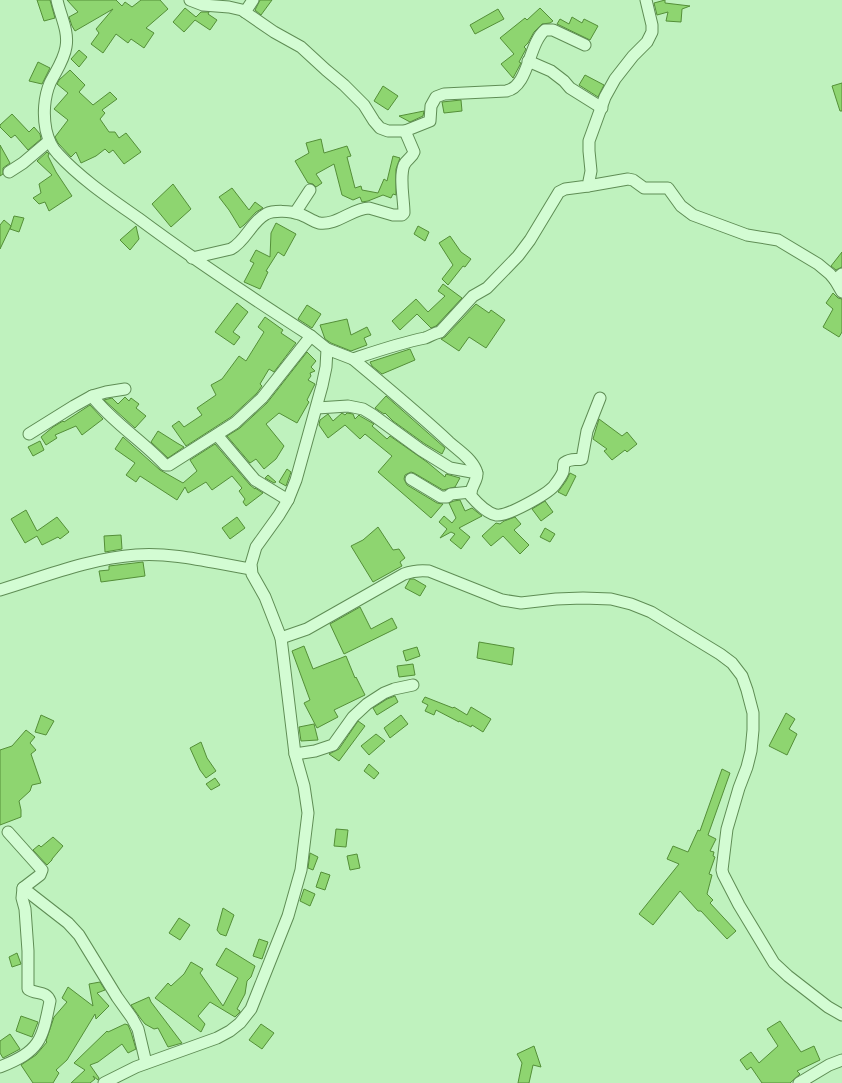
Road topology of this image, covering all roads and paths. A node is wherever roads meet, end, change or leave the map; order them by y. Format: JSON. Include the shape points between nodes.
{"nodes":[{"id":1,"x":57,"y":0,"type":"edge"},
{"id":2,"x":190,"y":0,"type":"edge"},
{"id":3,"x":253,"y":0,"type":"edge"},
{"id":4,"x":646,"y":0,"type":"edge"},
{"id":5,"x":245,"y":12,"type":"junction"},
{"id":6,"x":586,"y":45,"type":"dead end"},
{"id":7,"x":528,"y":61,"type":"junction"},
{"id":8,"x":602,"y":108,"type":"junction"},
{"id":9,"x":405,"y":131,"type":"junction"},
{"id":10,"x":49,"y":141,"type":"junction"},
{"id":11,"x":9,"y":172,"type":"dead end"},
{"id":12,"x":588,"y":186,"type":"junction"},
{"id":13,"x":310,"y":190,"type":"dead end"},
{"id":14,"x":295,"y":213,"type":"junction"},
{"id":15,"x":192,"y":258,"type":"junction"},
{"id":16,"x":839,"y":277,"type":"edge"},
{"id":17,"x":842,"y":292,"type":"edge"},
{"id":18,"x":311,"y":336,"type":"junction"},
{"id":19,"x":327,"y":349,"type":"junction"},
{"id":20,"x":353,"y":359,"type":"junction"},
{"id":21,"x":125,"y":389,"type":"dead end"},
{"id":22,"x":92,"y":396,"type":"junction"},
{"id":23,"x":600,"y":398,"type":"dead end"},
{"id":24,"x":317,"y":408,"type":"junction"},
{"id":25,"x":30,"y":434,"type":"dead end"},
{"id":26,"x":217,"y":435,"type":"junction"},
{"id":27,"x":477,"y":473,"type":"junction"},
{"id":28,"x":411,"y":479,"type":"dead end"},
{"id":29,"x":471,"y":492,"type":"junction"},
{"id":30,"x":288,"y":500,"type":"junction"},
{"id":31,"x":251,"y":569,"type":"junction"},
{"id":32,"x":0,"y":590,"type":"edge"},
{"id":33,"x":281,"y":638,"type":"junction"},
{"id":34,"x":413,"y":685,"type":"dead end"},
{"id":35,"x":295,"y":754,"type":"junction"},
{"id":36,"x":8,"y":832,"type":"dead end"},
{"id":37,"x":23,"y":888,"type":"junction"},
{"id":38,"x":842,"y":1015,"type":"edge"},
{"id":39,"x":842,"y":1060,"type":"edge"},
{"id":40,"x":146,"y":1063,"type":"junction"},
{"id":41,"x":0,"y":1067,"type":"edge"},
{"id":42,"x":104,"y":1083,"type":"edge"},
{"id":43,"x":799,"y":1083,"type":"edge"}],
"edges":[{"from":1,"to":10,"type":"street","via":[[67,37],[63,57],[49,85],[45,101],[44,116]]},
{"from":2,"to":5,"type":"street","via":[[203,5],[235,8]]},
{"from":3,"to":5,"type":"street"},
{"from":4,"to":8,"type":"street","via":[[652,25],[651,36],[615,79]]},
{"from":5,"to":9,"type":"street","via":[[301,47],[364,105],[380,128],[388,131]]},
{"from":6,"to":7,"type":"street","via":[[554,30],[545,30]]},
{"from":7,"to":8,"type":"street","via":[[551,71],[570,88]]},
{"from":7,"to":9,"type":"street","via":[[521,80],[514,89],[440,95],[432,102],[430,121]]},
{"from":8,"to":12,"type":"street","via":[[589,141],[591,171]]},
{"from":9,"to":14,"type":"street","via":[[414,152],[403,167],[402,215],[364,208],[321,223]]},
{"from":10,"to":11,"type":"street"},
{"from":10,"to":15,"type":"street","via":[[58,154],[83,176]]},
{"from":12,"to":16,"type":"street","via":[[628,179],[644,188],[668,188],[681,206],[693,215],[747,235],[778,240],[830,274]]},
{"from":12,"to":20,"type":"street","via":[[559,192],[518,256],[487,288],[473,296],[440,332]]},
{"from":13,"to":14,"type":"street"},
{"from":14,"to":15,"type":"street","via":[[277,212],[266,215],[231,249]]},
{"from":15,"to":18,"type":"street"},
{"from":16,"to":17,"type":"street"},
{"from":18,"to":19,"type":"street"},
{"from":18,"to":26,"type":"street","via":[[262,398],[235,423]]},
{"from":19,"to":20,"type":"street"},
{"from":19,"to":24,"type":"street","via":[[326,367]]},
{"from":20,"to":27,"type":"street","via":[[470,460]]},
{"from":21,"to":22,"type":"street"},
{"from":22,"to":25,"type":"street"},
{"from":22,"to":26,"type":"street","via":[[102,408],[167,465]]},
{"from":23,"to":29,"type":"street","via":[[587,431],[582,459],[571,459],[564,463],[562,474],[548,491],[528,504],[498,515],[485,509],[472,498]]},
{"from":24,"to":27,"type":"street","via":[[348,406],[363,409],[450,468]]},
{"from":24,"to":30,"type":"street"},
{"from":26,"to":30,"type":"street","via":[[255,480]]},
{"from":27,"to":29,"type":"street"},
{"from":28,"to":29,"type":"street","via":[[441,497]]},
{"from":30,"to":31,"type":"street","via":[[256,548],[251,560]]},
{"from":31,"to":32,"type":"street","via":[[168,555],[136,555],[103,559]]},
{"from":31,"to":33,"type":"street"},
{"from":33,"to":35,"type":"street"},
{"from":33,"to":38,"type":"street","via":[[307,629],[404,574],[422,570],[502,600],[520,603],[583,598],[611,599],[631,604],[651,612],[720,654],[732,663],[742,676],[751,702],[754,723],[751,752],[727,829],[723,874],[774,963],[828,1007]]},
{"from":34,"to":35,"type":"street","via":[[384,693],[367,704],[353,717],[333,745],[315,752]]},
{"from":35,"to":40,"type":"street","via":[[308,813],[301,870],[288,916],[251,1009],[240,1023],[217,1038]]},
{"from":36,"to":37,"type":"street","via":[[42,870],[40,875]]},
{"from":37,"to":40,"type":"street","via":[[68,923],[79,935],[138,1029]]},
{"from":37,"to":41,"type":"street","via":[[28,989],[45,994],[50,1001],[38,1043]]},
{"from":39,"to":43,"type":"street"},
{"from":40,"to":42,"type":"street"}]}
